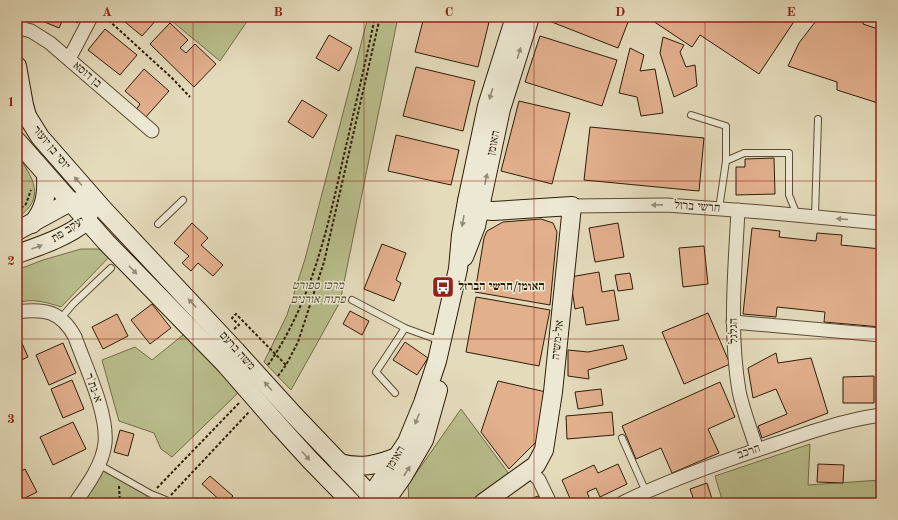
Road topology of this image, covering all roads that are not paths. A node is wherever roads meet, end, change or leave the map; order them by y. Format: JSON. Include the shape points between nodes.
{"nodes":[{"id":1,"x":20,"y":17,"type":"edge"},
{"id":2,"x":90,"y":17,"type":"edge"},
{"id":3,"x":514,"y":17,"type":"edge"},
{"id":4,"x":530,"y":17,"type":"edge"},
{"id":5,"x":17,"y":26,"type":"edge"},
{"id":6,"x":69,"y":59,"type":"junction"},
{"id":7,"x":17,"y":66,"type":"edge"},
{"id":8,"x":19,"y":97,"type":"edge"},
{"id":9,"x":691,"y":114,"type":"dead end"},
{"id":10,"x":818,"y":119,"type":"dead end"},
{"id":11,"x":152,"y":131,"type":"dead end"},
{"id":12,"x":17,"y":141,"type":"edge"},
{"id":13,"x":726,"y":162,"type":"junction"},
{"id":14,"x":46,"y":175,"type":"junction"},
{"id":15,"x":95,"y":199,"type":"junction"},
{"id":16,"x":183,"y":200,"type":"dead end"},
{"id":17,"x":70,"y":202,"type":"junction"},
{"id":18,"x":476,"y":203,"type":"junction"},
{"id":19,"x":572,"y":206,"type":"junction"},
{"id":20,"x":719,"y":209,"type":"junction"},
{"id":21,"x":738,"y":210,"type":"junction"},
{"id":22,"x":797,"y":215,"type":"junction"},
{"id":23,"x":815,"y":216,"type":"junction"},
{"id":24,"x":86,"y":220,"type":"junction"},
{"id":25,"x":881,"y":223,"type":"edge"},
{"id":26,"x":158,"y":224,"type":"dead end"},
{"id":27,"x":24,"y":228,"type":"edge"},
{"id":28,"x":56,"y":239,"type":"junction"},
{"id":29,"x":106,"y":242,"type":"junction"},
{"id":30,"x":17,"y":254,"type":"edge"},
{"id":31,"x":111,"y":268,"type":"dead end"},
{"id":32,"x":352,"y":300,"type":"dead end"},
{"id":33,"x":17,"y":312,"type":"edge"},
{"id":34,"x":61,"y":318,"type":"junction"},
{"id":35,"x":733,"y":322,"type":"junction"},
{"id":36,"x":405,"y":328,"type":"junction"},
{"id":37,"x":881,"y":335,"type":"edge"},
{"id":38,"x":443,"y":342,"type":"junction"},
{"id":39,"x":230,"y":358,"type":"junction"},
{"id":40,"x":395,"y":393,"type":"dead end"},
{"id":41,"x":881,"y":415,"type":"edge"},
{"id":42,"x":622,"y":438,"type":"dead end"},
{"id":43,"x":757,"y":450,"type":"junction"},
{"id":44,"x":399,"y":456,"type":"junction"},
{"id":45,"x":339,"y":463,"type":"junction"},
{"id":46,"x":98,"y":464,"type":"junction"},
{"id":47,"x":530,"y":470,"type":"junction"},
{"id":48,"x":646,"y":492,"type":"junction"},
{"id":49,"x":166,"y":500,"type":"road end"},
{"id":50,"x":376,"y":501,"type":"edge"},
{"id":51,"x":75,"y":503,"type":"edge"},
{"id":52,"x":352,"y":503,"type":"edge"},
{"id":53,"x":483,"y":503,"type":"edge"},
{"id":54,"x":550,"y":503,"type":"edge"},
{"id":55,"x":622,"y":503,"type":"edge"}],
"edges":[{"from":1,"to":5,"type":"street"},
{"from":2,"to":6,"type":"street"},
{"from":3,"to":18,"type":"street","name":"האומן","one_way":true,"via":[[487,106]]},
{"from":18,"to":4,"type":"street","name":"האומן","one_way":true,"via":[[501,109]]},
{"from":5,"to":6,"type":"street","name":"בן דוסא","via":[[50,43]]},
{"from":6,"to":11,"type":"street","name":"בן דוסא"},
{"from":7,"to":8,"type":"street","name":"יוסי בן יועזר"},
{"from":15,"to":8,"type":"street","name":"יוסי בן יועזר","one_way":true,"via":[[40,137]]},
{"from":9,"to":13,"type":"lane","via":[[726,126]]},
{"from":10,"to":23,"type":"lane"},
{"from":12,"to":14,"type":"street","name":"יוסי בן יועזר"},
{"from":13,"to":20,"type":"lane"},
{"from":13,"to":22,"type":"lane","via":[[744,153],[789,153],[790,195]]},
{"from":14,"to":17,"type":"street","name":"יוסי בן יועזר"},
{"from":14,"to":27,"type":"street","via":[[45,203],[41,213]]},
{"from":15,"to":17,"type":"street","name":"יעקב פת"},
{"from":15,"to":24,"type":"street","name":"יעקב פת"},
{"from":39,"to":15,"type":"street","name":"משה ברעם","one_way":true},
{"from":16,"to":26,"type":"lane"},
{"from":17,"to":24,"type":"street","name":"משה ברעם"},
{"from":17,"to":27,"type":"street","name":"יעקב פת"},
{"from":18,"to":19,"type":"street","name":"חרשי ברזל","via":[[513,209]]},
{"from":18,"to":38,"type":"street","name":"האומן","via":[[461,235],[458,269]]},
{"from":20,"to":19,"type":"street","name":"חרשי ברזל","one_way":true,"via":[[666,205]]},
{"from":19,"to":47,"type":"street","name":"אל-משיה","via":[[544,450],[540,460]]},
{"from":20,"to":21,"type":"street","name":"חרשי ברזל"},
{"from":21,"to":22,"type":"street","name":"חרשי ברזל"},
{"from":21,"to":35,"type":"street","name":"הגלגל"},
{"from":22,"to":23,"type":"street","name":"חרשי ברזל"},
{"from":25,"to":23,"type":"street","name":"חרשי ברזל","one_way":true},
{"from":24,"to":28,"type":"street","name":"יעקב פת"},
{"from":24,"to":29,"type":"street","name":"משה ברעם"},
{"from":28,"to":29,"type":"street","via":[[78,237]]},
{"from":30,"to":28,"type":"street","name":"יעקב פת","one_way":true},
{"from":29,"to":39,"type":"street","name":"משה ברעם","one_way":true},
{"from":31,"to":34,"type":"lane"},
{"from":32,"to":36,"type":"lane"},
{"from":33,"to":34,"type":"street","via":[[49,312]]},
{"from":34,"to":46,"type":"street","name":"א-נת'ר","via":[[75,336],[102,414],[105,444]]},
{"from":35,"to":37,"type":"street"},
{"from":35,"to":43,"type":"street","name":"הגלגל","via":[[740,393]]},
{"from":36,"to":38,"type":"lane"},
{"from":36,"to":40,"type":"lane","via":[[376,372]]},
{"from":38,"to":44,"type":"street","name":"האומן","one_way":true,"via":[[423,403]]},
{"from":50,"to":38,"type":"street","name":"האומן","one_way":true,"via":[[403,476],[424,440],[438,390]]},
{"from":45,"to":39,"type":"street","name":"משה ברעם","one_way":true,"bridge":true,"via":[[294,415]]},
{"from":39,"to":52,"type":"street","name":"משה ברעם","one_way":true,"bridge":true,"via":[[280,427]]},
{"from":41,"to":43,"type":"street","name":"הרכב","via":[[844,422]]},
{"from":42,"to":48,"type":"lane"},
{"from":43,"to":48,"type":"street","name":"הרכב","via":[[672,480]]},
{"from":44,"to":45,"type":"street","via":[[362,466]]},
{"from":44,"to":50,"type":"street","name":"האומן"},
{"from":45,"to":50,"type":"street","name":"משה ברעם"},
{"from":46,"to":49,"type":"lane"},
{"from":46,"to":51,"type":"street","name":"א-נת'ר"},
{"from":47,"to":53,"type":"street","name":"אל-משיה"},
{"from":47,"to":54,"type":"street","via":[[539,480]]},
{"from":48,"to":55,"type":"street","name":"הרכב"}]}
